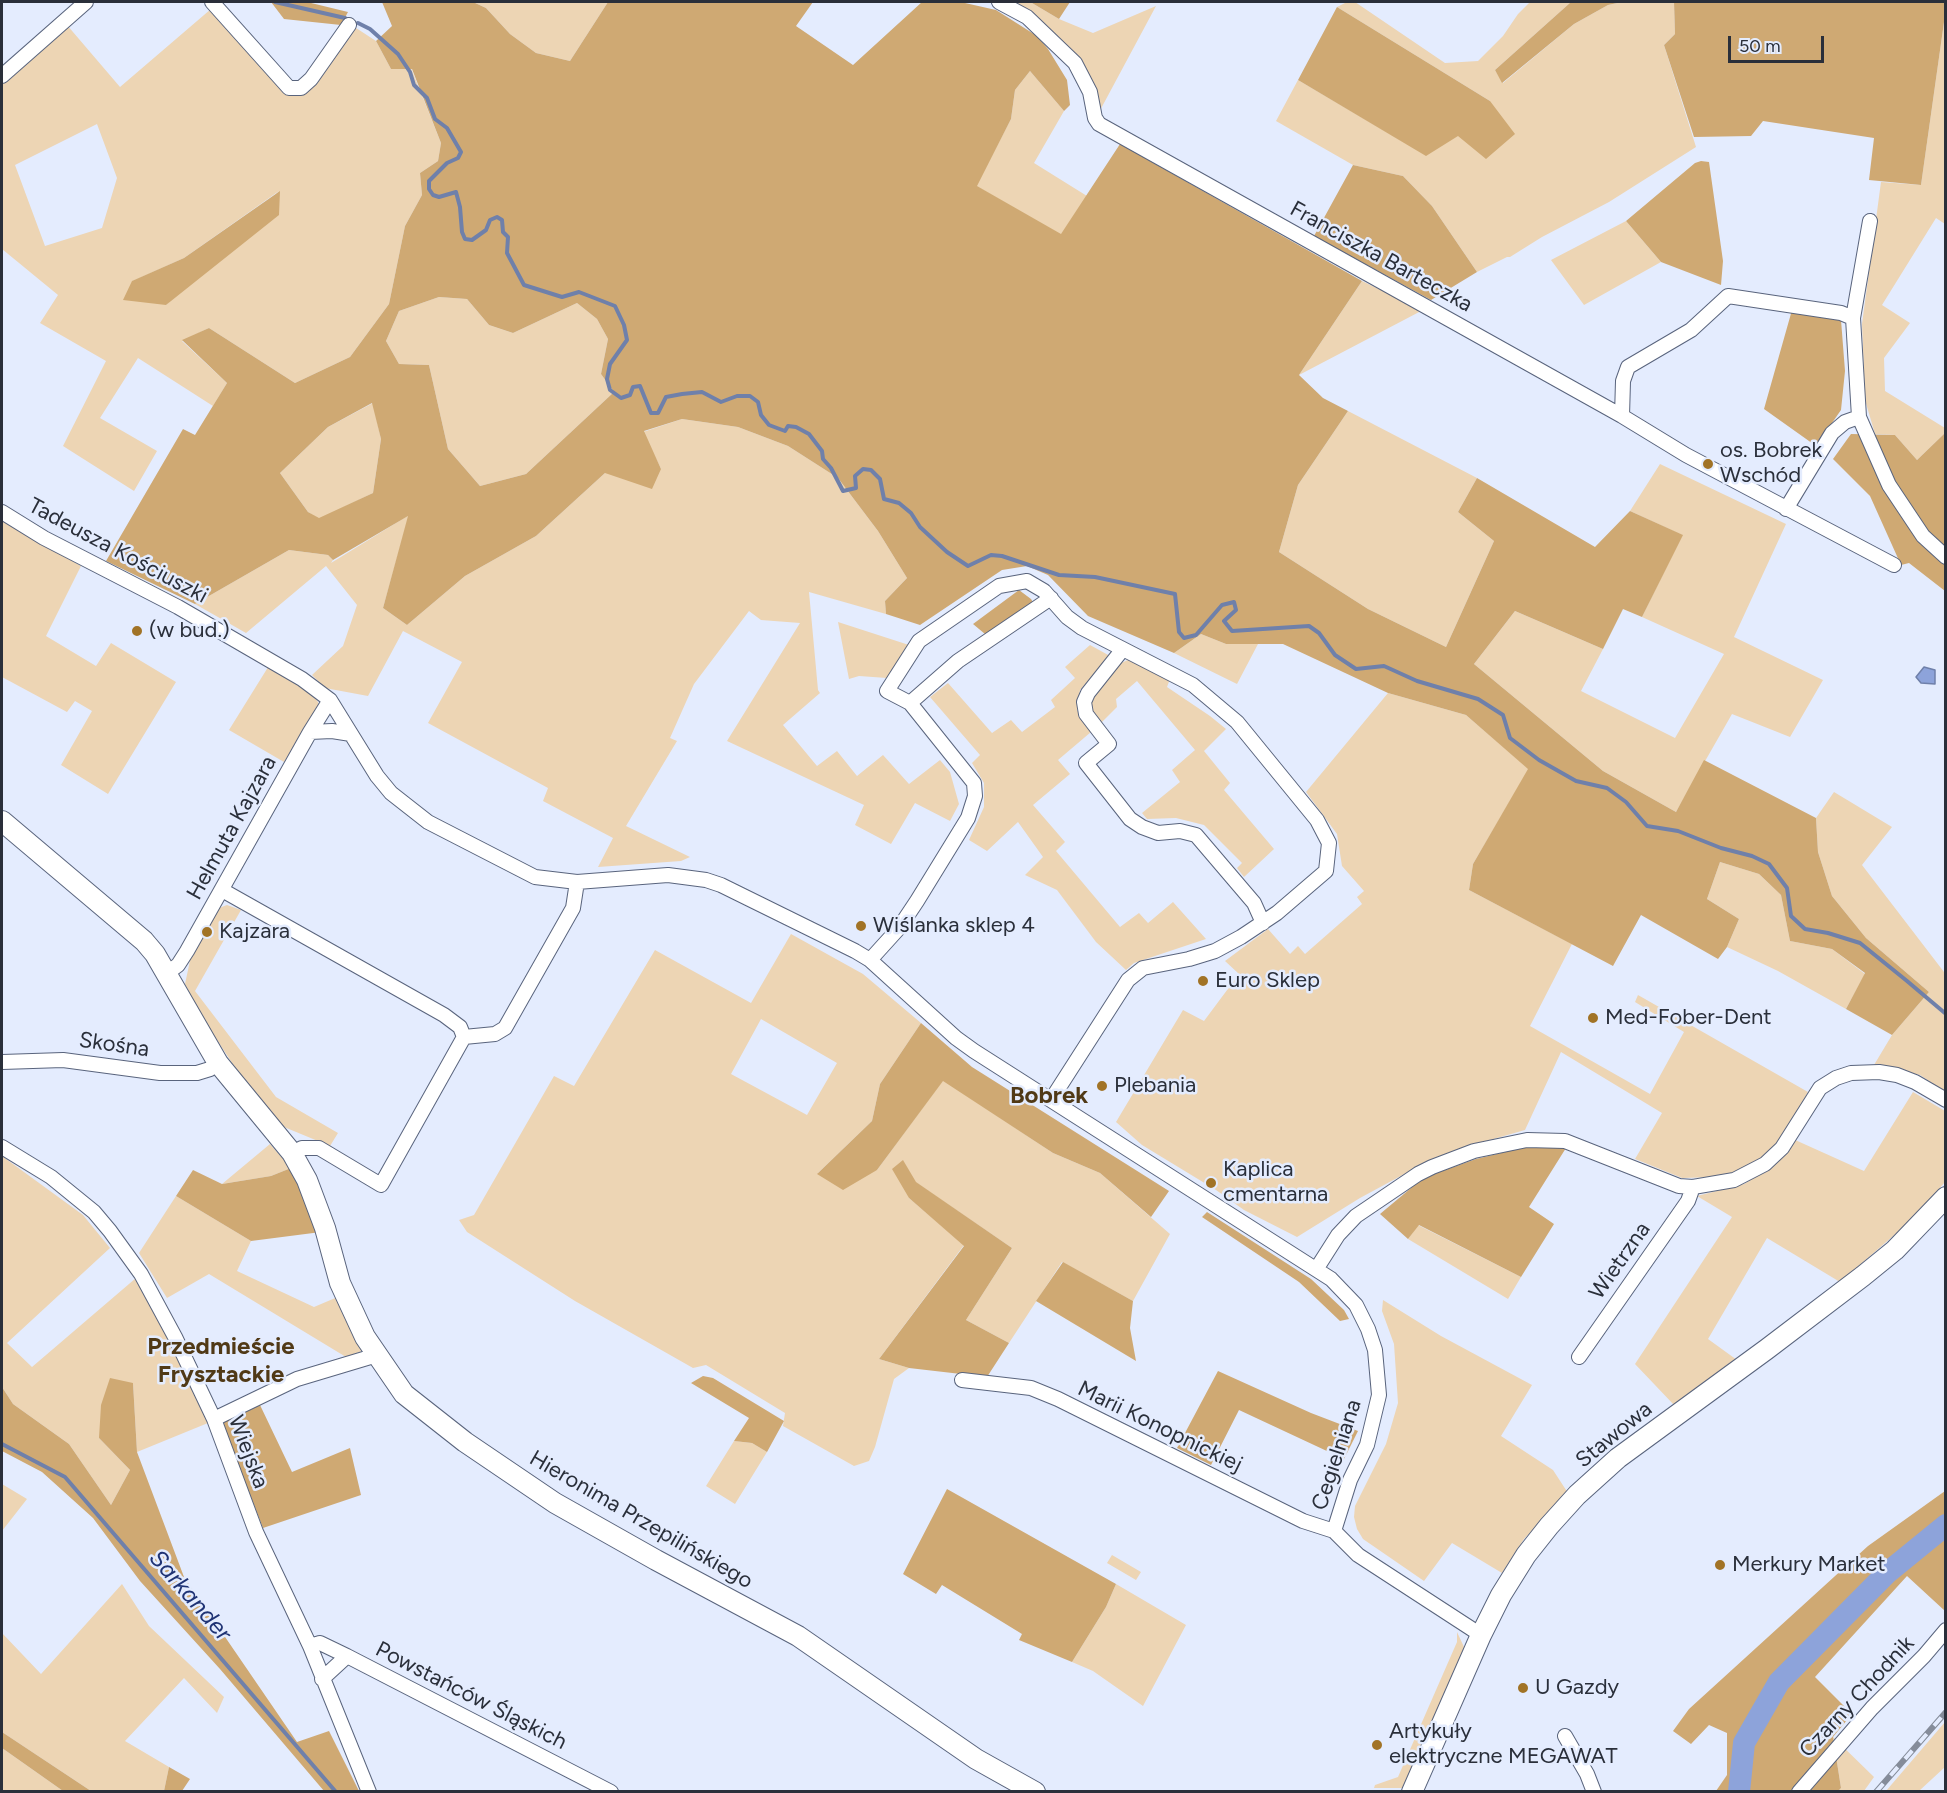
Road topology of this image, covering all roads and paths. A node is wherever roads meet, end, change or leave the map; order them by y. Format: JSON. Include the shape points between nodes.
{"nodes":[{"id":1,"x":86,"y":2,"type":"edge"},
{"id":2,"x":212,"y":2,"type":"edge"},
{"id":3,"x":999,"y":2,"type":"edge"},
{"id":4,"x":349,"y":25,"type":"dead end"},
{"id":5,"x":2,"y":76,"type":"edge"},
{"id":6,"x":1870,"y":221,"type":"dead end"},
{"id":7,"x":1853,"y":318,"type":"junction"},
{"id":8,"x":1622,"y":416,"type":"junction"},
{"id":9,"x":1859,"y":417,"type":"junction"},
{"id":10,"x":1786,"y":509,"type":"junction"},
{"id":11,"x":2,"y":512,"type":"edge"},
{"id":12,"x":1946,"y":557,"type":"edge"},
{"id":13,"x":1894,"y":566,"type":"dead end"},
{"id":14,"x":1051,"y":598,"type":"junction"},
{"id":15,"x":1123,"y":649,"type":"junction"},
{"id":16,"x":330,"y":700,"type":"junction"},
{"id":17,"x":910,"y":703,"type":"junction"},
{"id":18,"x":310,"y":732,"type":"junction"},
{"id":19,"x":351,"y":734,"type":"junction"},
{"id":20,"x":2,"y":821,"type":"edge"},
{"id":21,"x":577,"y":882,"type":"junction"},
{"id":22,"x":222,"y":890,"type":"junction"},
{"id":23,"x":1263,"y":922,"type":"junction"},
{"id":24,"x":870,"y":960,"type":"junction"},
{"id":25,"x":167,"y":973,"type":"junction"},
{"id":26,"x":464,"y":1037,"type":"junction"},
{"id":27,"x":2,"y":1062,"type":"edge"},
{"id":28,"x":218,"y":1063,"type":"junction"},
{"id":29,"x":1052,"y":1100,"type":"junction"},
{"id":30,"x":1946,"y":1100,"type":"edge"},
{"id":31,"x":2,"y":1147,"type":"edge"},
{"id":32,"x":292,"y":1153,"type":"junction"},
{"id":33,"x":1693,"y":1187,"type":"junction"},
{"id":34,"x":1946,"y":1197,"type":"edge"},
{"id":35,"x":1317,"y":1268,"type":"junction"},
{"id":36,"x":377,"y":1355,"type":"junction"},
{"id":37,"x":1579,"y":1357,"type":"dead end"},
{"id":38,"x":962,"y":1380,"type":"dead end"},
{"id":39,"x":214,"y":1419,"type":"junction"},
{"id":40,"x":1334,"y":1531,"type":"junction"},
{"id":41,"x":1946,"y":1630,"type":"edge"},
{"id":42,"x":1481,"y":1635,"type":"junction"},
{"id":43,"x":310,"y":1646,"type":"junction"},
{"id":44,"x":347,"y":1656,"type":"junction"},
{"id":45,"x":322,"y":1679,"type":"junction"},
{"id":46,"x":1565,"y":1736,"type":"dead end"},
{"id":47,"x":369,"y":1791,"type":"edge"},
{"id":48,"x":611,"y":1791,"type":"edge"},
{"id":49,"x":1035,"y":1791,"type":"edge"},
{"id":50,"x":1412,"y":1791,"type":"edge"},
{"id":51,"x":1594,"y":1791,"type":"edge"},
{"id":52,"x":1799,"y":1791,"type":"edge"}],
"edges":[{"from":1,"to":5,"type":"street"},
{"from":2,"to":4,"type":"street","via":[[288,88],[301,88],[311,79]]},
{"from":3,"to":8,"type":"street","name":"Franciszka Barteczka","via":[[1027,17],[1075,63],[1090,92],[1099,124]]},
{"from":6,"to":7,"type":"street"},
{"from":7,"to":8,"type":"street","via":[[1728,296],[1691,330],[1628,367],[1623,381]]},
{"from":7,"to":9,"type":"street"},
{"from":8,"to":10,"type":"street","name":"Franciszka Barteczka"},
{"from":9,"to":10,"type":"street","via":[[1832,433]]},
{"from":9,"to":12,"type":"street","via":[[1889,485],[1923,536]]},
{"from":10,"to":13,"type":"street","name":"Franciszka Barteczka"},
{"from":11,"to":16,"type":"street","name":"Tadeusza Kościuszki","via":[[238,640]]},
{"from":14,"to":15,"type":"street","via":[[1082,628]]},
{"from":14,"to":17,"type":"street","via":[[958,661]]},
{"from":14,"to":17,"type":"street","via":[[1027,581],[999,586],[919,641],[887,691]]},
{"from":15,"to":23,"type":"street","via":[[1084,702],[1086,714],[1108,744],[1086,763],[1130,819],[1142,827],[1158,833],[1180,831],[1196,835],[1254,903]]},
{"from":15,"to":23,"type":"street","via":[[1194,685],[1237,722],[1317,820],[1329,843],[1326,871]]},
{"from":16,"to":18,"type":"street","name":"Helmuta Kajzara"},
{"from":16,"to":19,"type":"street","name":"Tadeusza Kościuszki"},
{"from":17,"to":24,"type":"street","via":[[974,783],[975,796],[968,818],[917,901]]},
{"from":18,"to":19,"type":"street"},
{"from":18,"to":22,"type":"street","name":"Helmuta Kajzara"},
{"from":19,"to":21,"type":"street","name":"Tadeusza Kościuszki","via":[[391,793],[428,822],[535,877]]},
{"from":20,"to":25,"type":"street","name":"Hieronima Przepilińskiego","via":[[144,941]]},
{"from":21,"to":24,"type":"street","name":"Tadeusza Kościuszki","via":[[668,874],[706,880]]},
{"from":21,"to":26,"type":"street","via":[[573,908],[505,1028],[495,1034]]},
{"from":22,"to":25,"type":"street","name":"Helmuta Kajzara","via":[[178,965]]},
{"from":22,"to":26,"type":"street","via":[[444,1015],[460,1027]]},
{"from":23,"to":29,"type":"street","via":[[1215,951],[1143,968],[1128,980]]},
{"from":24,"to":29,"type":"street","name":"Tadeusza Kościuszki","via":[[956,1038]]},
{"from":25,"to":28,"type":"street","name":"Hieronima Przepilińskiego"},
{"from":26,"to":32,"type":"street","via":[[381,1185],[319,1148],[302,1148]]},
{"from":27,"to":28,"type":"street","name":"Skośna","via":[[63,1060],[160,1073],[197,1073]]},
{"from":28,"to":32,"type":"street","name":"Hieronima Przepilińskiego"},
{"from":29,"to":35,"type":"street","name":"Tadeusza Kościuszki"},
{"from":30,"to":33,"type":"street","via":[[1897,1075],[1851,1072],[1820,1088],[1787,1140],[1765,1164],[1734,1180]]},
{"from":31,"to":39,"type":"street","name":"Wiejska","via":[[74,1195],[110,1231],[141,1274]]},
{"from":32,"to":36,"type":"street","name":"Hieronima Przepilińskiego","via":[[307,1180],[340,1283]]},
{"from":33,"to":35,"type":"street","via":[[1679,1186],[1565,1141],[1527,1140],[1474,1151],[1418,1174],[1356,1216]]},
{"from":33,"to":37,"type":"street","name":"Wietrzna","via":[[1688,1201]]},
{"from":34,"to":42,"type":"street","name":"Stawowa","via":[[1895,1250],[1863,1276],[1626,1452],[1577,1495],[1526,1555]]},
{"from":35,"to":40,"type":"street","name":"Cegielniana","via":[[1345,1292],[1360,1313],[1375,1350],[1378,1395],[1367,1445],[1350,1480]]},
{"from":36,"to":39,"type":"street","via":[[297,1379]]},
{"from":36,"to":49,"type":"street","name":"Hieronima Przepilińskiego","via":[[404,1394],[465,1442],[555,1503],[798,1636],[976,1759]]},
{"from":38,"to":40,"type":"street","name":"Marii Konopnickiej","via":[[1031,1388],[1303,1521]]},
{"from":39,"to":43,"type":"street","name":"Wiejska","via":[[256,1532]]},
{"from":40,"to":42,"type":"street","name":"Cegielniana","via":[[1358,1555]]},
{"from":41,"to":52,"type":"street","name":"Czarny Chodnik"},
{"from":42,"to":50,"type":"street","name":"Stawowa"},
{"from":43,"to":44,"type":"street","name":"Powstańców Śląskich","via":[[320,1643]]},
{"from":43,"to":45,"type":"street","name":"Wiejska"},
{"from":44,"to":45,"type":"street"},
{"from":44,"to":48,"type":"street","name":"Powstańców Śląskich"},
{"from":45,"to":47,"type":"street","name":"Wiejska"},
{"from":46,"to":51,"type":"street"}]}
